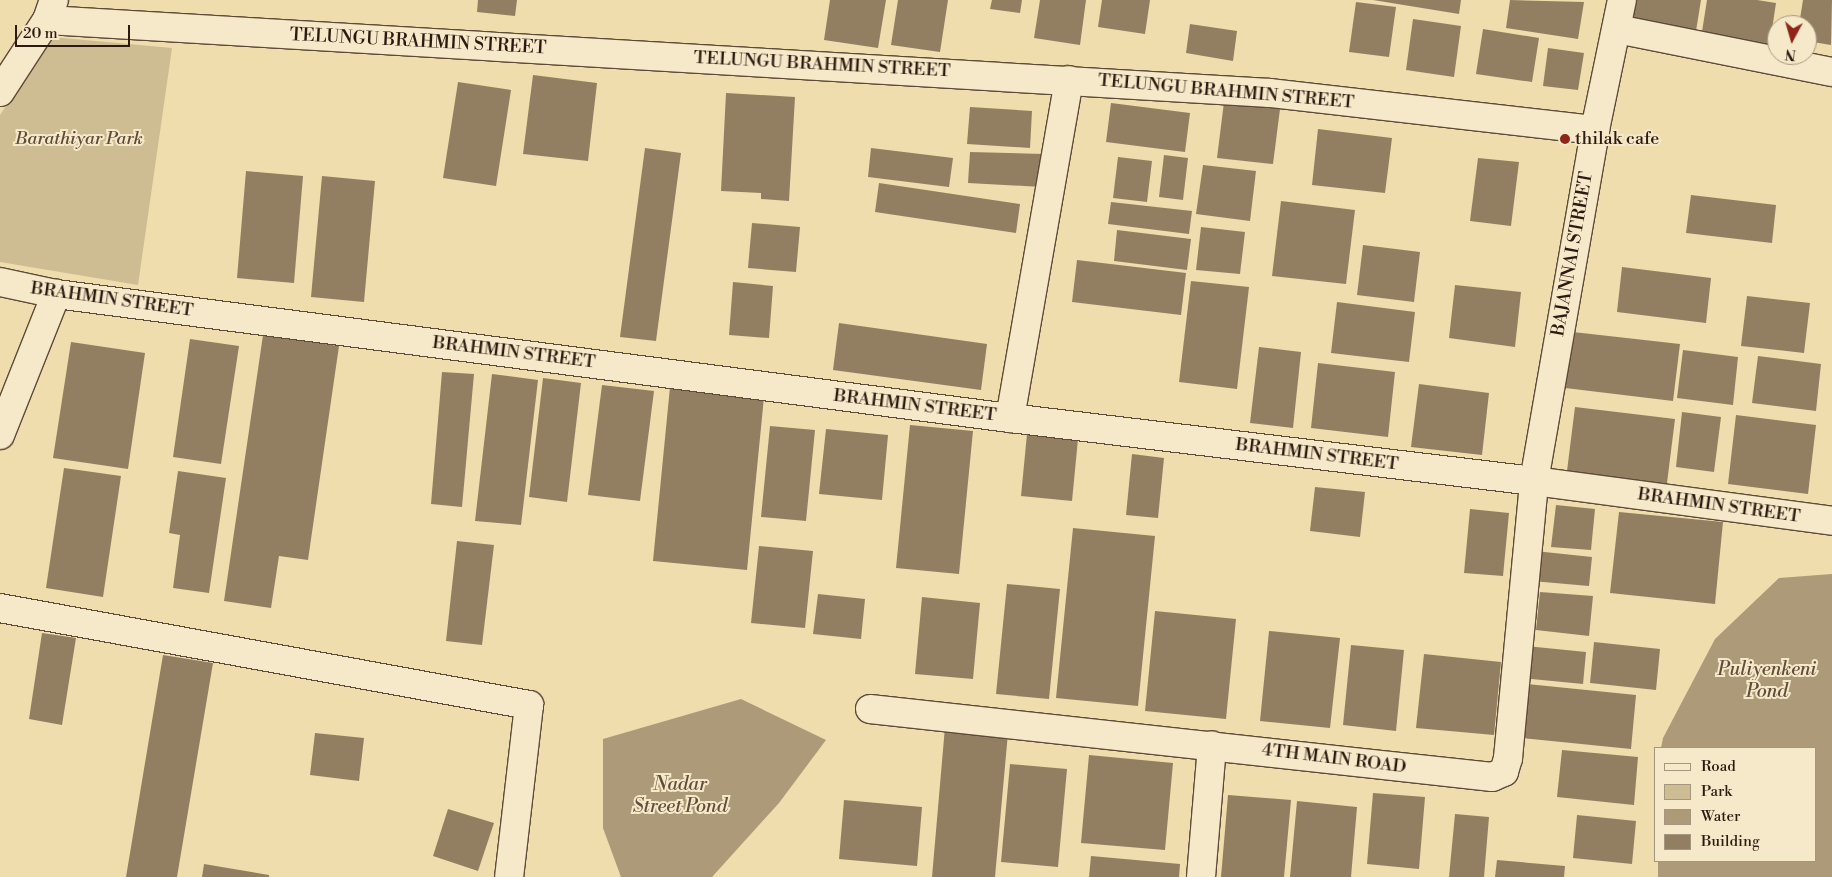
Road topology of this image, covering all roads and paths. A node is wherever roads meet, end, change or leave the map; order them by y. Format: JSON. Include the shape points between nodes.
{"nodes":[{"id":1,"x":1622,"y":0,"type":"edge"},
{"id":2,"x":51,"y":10,"type":"edge"},
{"id":3,"x":1617,"y":29,"type":"junction"},
{"id":4,"x":1832,"y":72,"type":"edge"},
{"id":5,"x":1069,"y":80,"type":"junction"},
{"id":6,"x":0,"y":92,"type":"edge"},
{"id":7,"x":1595,"y":130,"type":"junction"},
{"id":8,"x":0,"y":282,"type":"edge"},
{"id":9,"x":56,"y":294,"type":"junction"},
{"id":10,"x":1010,"y":418,"type":"junction"},
{"id":11,"x":0,"y":435,"type":"edge"},
{"id":12,"x":1534,"y":481,"type":"junction"},
{"id":13,"x":1832,"y":521,"type":"edge"},
{"id":14,"x":0,"y":608,"type":"edge"},
{"id":15,"x":870,"y":709,"type":"dead end"},
{"id":16,"x":1212,"y":745,"type":"junction"},
{"id":17,"x":509,"y":877,"type":"edge"},
{"id":18,"x":1201,"y":877,"type":"edge"}],
"edges":[{"from":1,"to":3,"type":"street","name":"BAJANNAI STREET"},
{"from":2,"to":5,"type":"street","name":"TELUNGU BRAHMIN STREET"},
{"from":2,"to":6,"type":"street"},
{"from":3,"to":4,"type":"street"},
{"from":3,"to":7,"type":"street","name":"BAJANNAI STREET"},
{"from":5,"to":7,"type":"street","name":"TELUNGU BRAHMIN STREET","via":[[1270,93]]},
{"from":5,"to":10,"type":"street"},
{"from":7,"to":12,"type":"street","name":"BAJANNAI STREET"},
{"from":8,"to":9,"type":"street","name":"BRAHMIN STREET"},
{"from":9,"to":10,"type":"street","name":"BRAHMIN STREET"},
{"from":9,"to":11,"type":"street"},
{"from":10,"to":12,"type":"street","name":"BRAHMIN STREET"},
{"from":12,"to":13,"type":"street","name":"BRAHMIN STREET"},
{"from":12,"to":16,"type":"street","name":"4TH MAIN ROAD","via":[[1508,765],[1504,772],[1492,777]]},
{"from":14,"to":17,"type":"street","via":[[530,705]]},
{"from":15,"to":16,"type":"street","name":"4TH MAIN ROAD"},
{"from":16,"to":18,"type":"street"}]}
